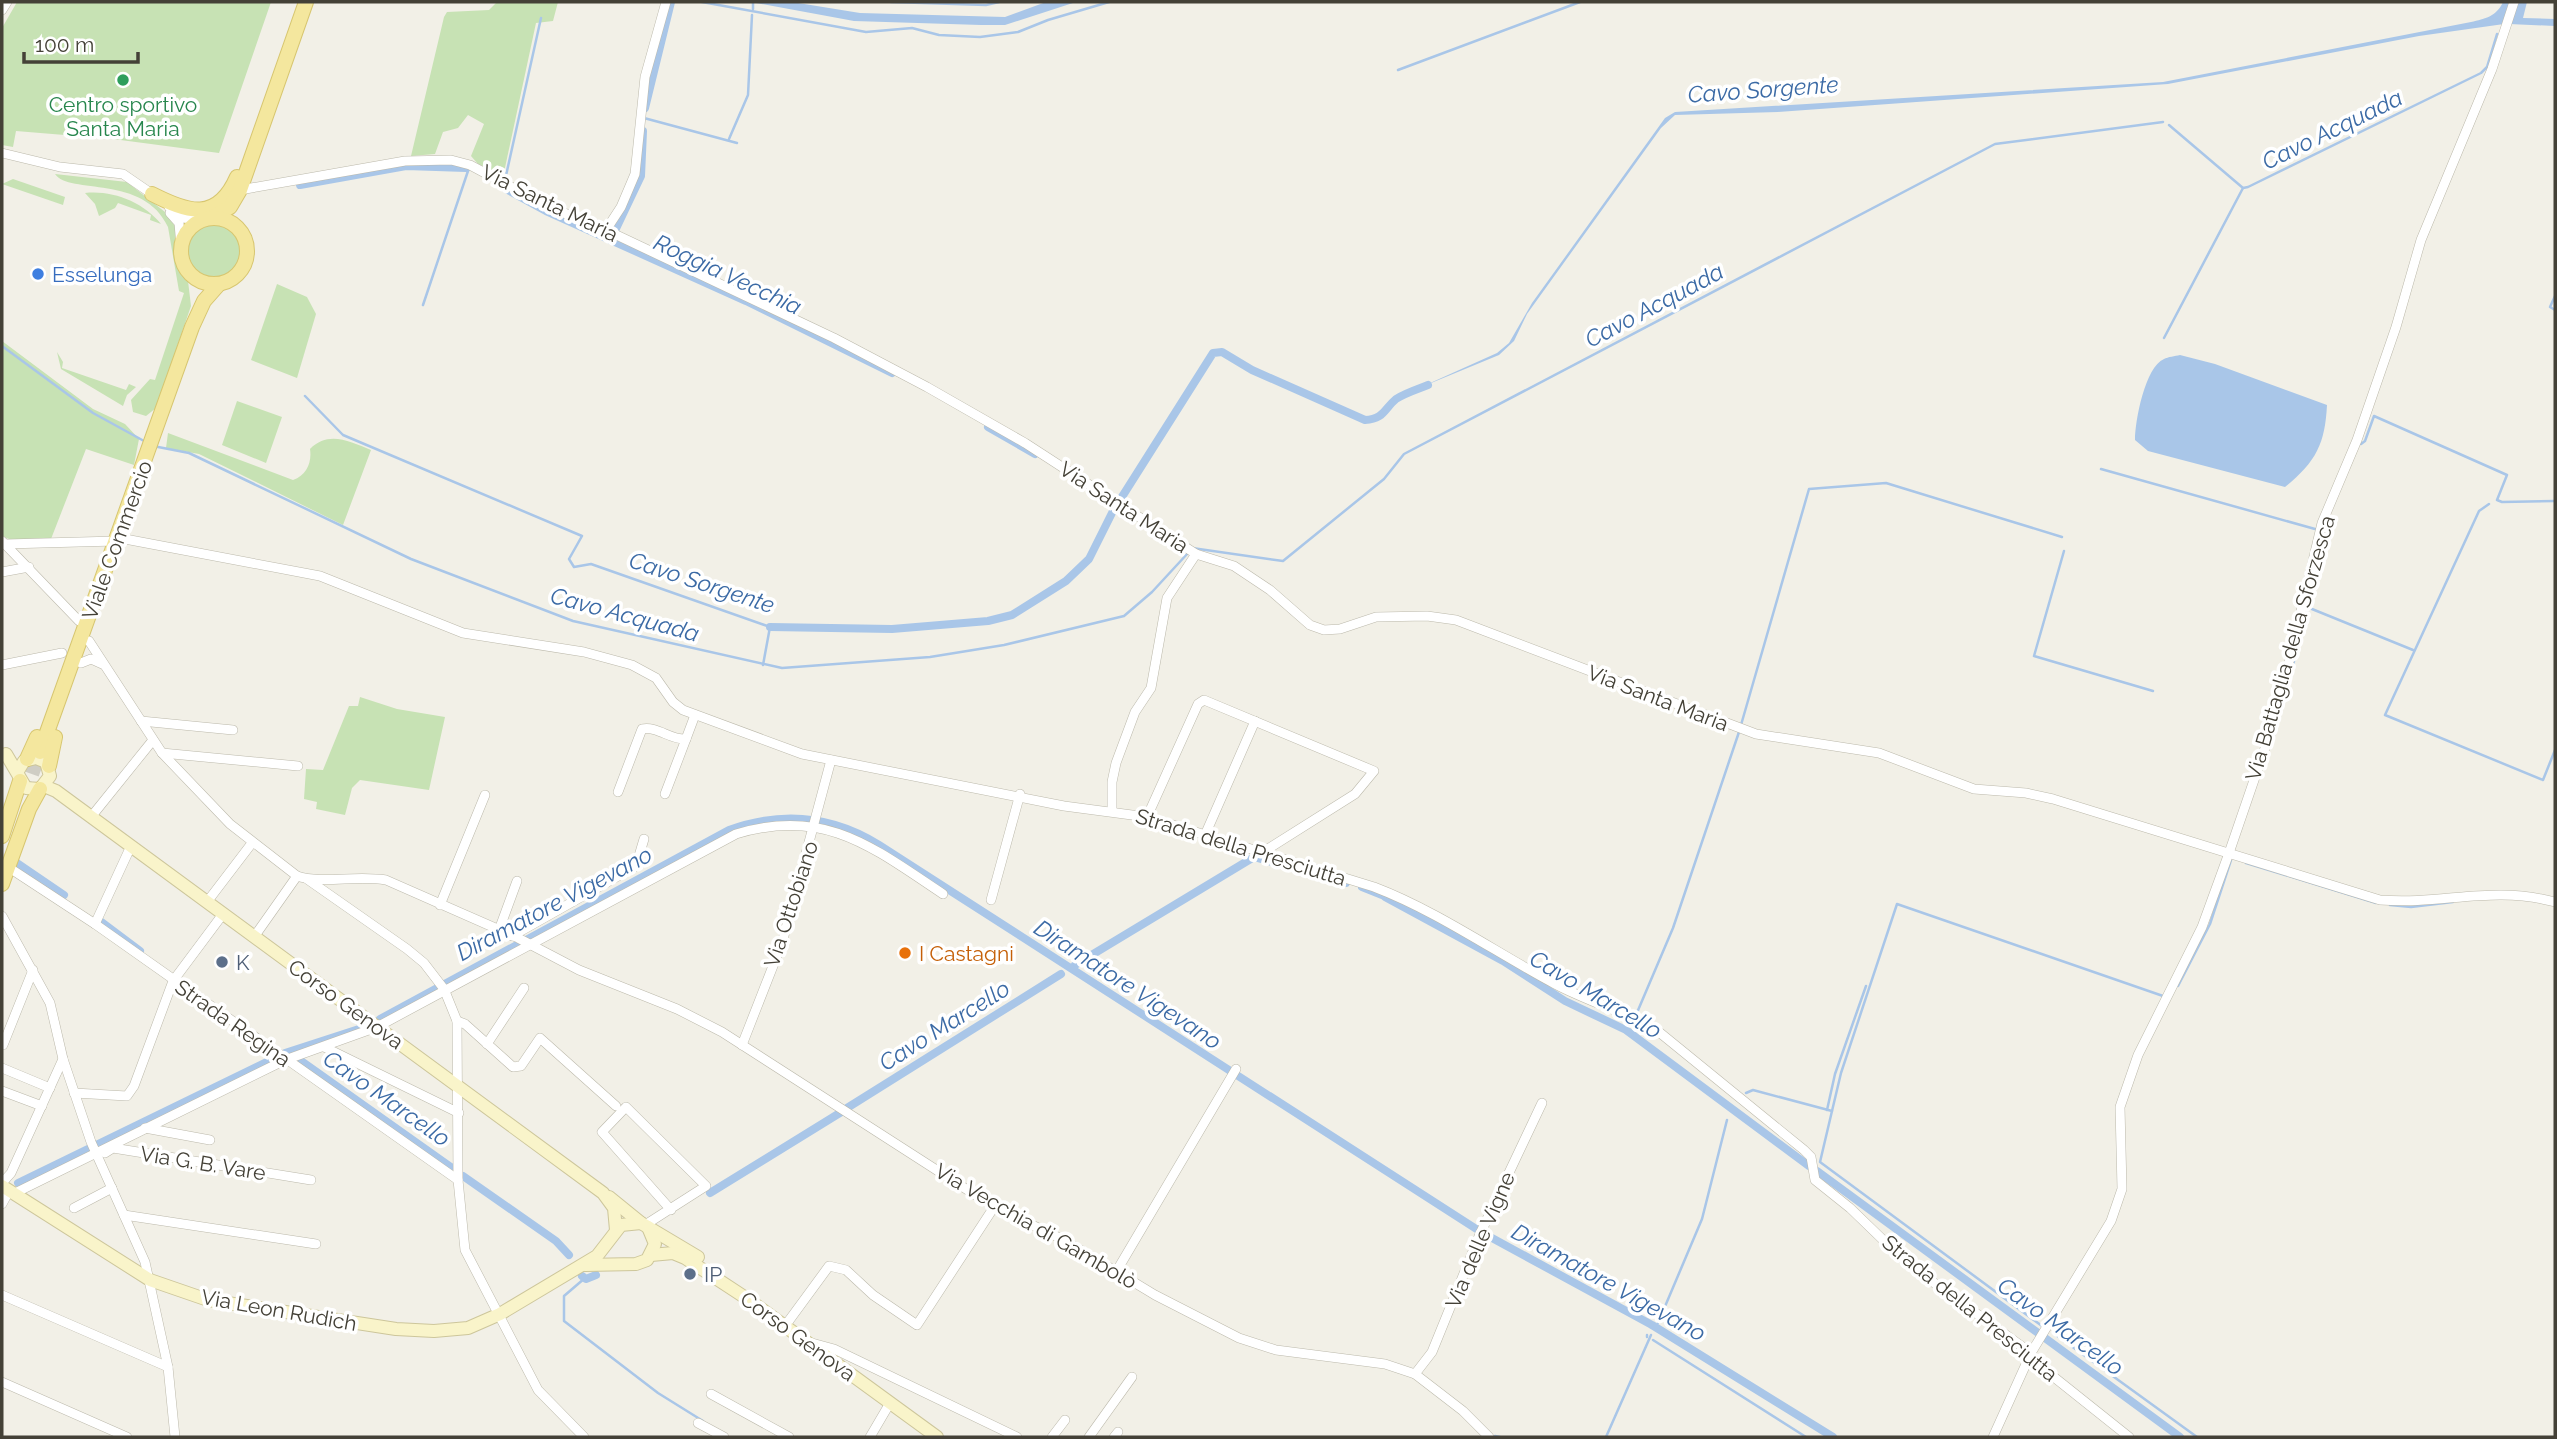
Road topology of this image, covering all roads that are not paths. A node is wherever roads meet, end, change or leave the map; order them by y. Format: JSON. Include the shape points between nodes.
{"nodes":[{"id":1,"x":7,"y":2,"type":"edge"},
{"id":2,"x":306,"y":2,"type":"edge"},
{"id":3,"x":666,"y":2,"type":"edge"},
{"id":4,"x":2514,"y":2,"type":"edge"},
{"id":5,"x":2,"y":10,"type":"edge"},
{"id":6,"x":267,"y":112,"type":"junction"},
{"id":7,"x":2,"y":153,"type":"edge"},
{"id":8,"x":240,"y":190,"type":"junction"},
{"id":9,"x":155,"y":196,"type":"junction"},
{"id":10,"x":207,"y":219,"type":"junction"},
{"id":11,"x":242,"y":232,"type":"junction"},
{"id":12,"x":611,"y":233,"type":"junction"},
{"id":13,"x":181,"y":247,"type":"junction"},
{"id":14,"x":192,"y":276,"type":"junction"},
{"id":15,"x":219,"y":284,"type":"junction"},
{"id":16,"x":192,"y":327,"type":"junction"},
{"id":17,"x":121,"y":540,"type":"junction"},
{"id":18,"x":4,"y":542,"type":"edge"},
{"id":19,"x":1196,"y":554,"type":"junction"},
{"id":20,"x":29,"y":567,"type":"junction"},
{"id":21,"x":2,"y":572,"type":"edge"},
{"id":22,"x":79,"y":621,"type":"junction"},
{"id":23,"x":89,"y":641,"type":"junction"},
{"id":24,"x":62,"y":653,"type":"dead end"},
{"id":25,"x":81,"y":663,"type":"junction"},
{"id":26,"x":2,"y":665,"type":"edge"},
{"id":27,"x":104,"y":665,"type":"junction"},
{"id":28,"x":695,"y":715,"type":"junction"},
{"id":29,"x":141,"y":721,"type":"junction"},
{"id":30,"x":1255,"y":721,"type":"junction"},
{"id":31,"x":233,"y":730,"type":"dead end"},
{"id":32,"x":686,"y":739,"type":"junction"},
{"id":33,"x":153,"y":740,"type":"junction"},
{"id":34,"x":4,"y":753,"type":"edge"},
{"id":35,"x":162,"y":753,"type":"junction"},
{"id":36,"x":831,"y":760,"type":"junction"},
{"id":37,"x":298,"y":766,"type":"dead end"},
{"id":38,"x":26,"y":770,"type":"junction"},
{"id":39,"x":48,"y":783,"type":"junction"},
{"id":40,"x":618,"y":792,"type":"dead end"},
{"id":41,"x":665,"y":794,"type":"dead end"},
{"id":42,"x":1020,"y":794,"type":"junction"},
{"id":43,"x":485,"y":795,"type":"dead end"},
{"id":44,"x":1112,"y":810,"type":"junction"},
{"id":45,"x":91,"y":817,"type":"junction"},
{"id":46,"x":1147,"y":817,"type":"junction"},
{"id":47,"x":816,"y":822,"type":"junction"},
{"id":48,"x":1205,"y":835,"type":"junction"},
{"id":49,"x":2,"y":836,"type":"edge"},
{"id":50,"x":644,"y":839,"type":"dead end"},
{"id":51,"x":252,"y":843,"type":"junction"},
{"id":52,"x":131,"y":846,"type":"junction"},
{"id":53,"x":1263,"y":852,"type":"junction"},
{"id":54,"x":2229,"y":853,"type":"junction"},
{"id":55,"x":5,"y":864,"type":"edge"},
{"id":56,"x":302,"y":878,"type":"junction"},
{"id":57,"x":517,"y":881,"type":"dead end"},
{"id":58,"x":2,"y":884,"type":"edge"},
{"id":59,"x":943,"y":894,"type":"dead end"},
{"id":60,"x":991,"y":900,"type":"dead end"},
{"id":61,"x":207,"y":902,"type":"junction"},
{"id":62,"x":2555,"y":902,"type":"edge"},
{"id":63,"x":440,"y":905,"type":"junction"},
{"id":64,"x":223,"y":914,"type":"junction"},
{"id":65,"x":2,"y":916,"type":"edge"},
{"id":66,"x":95,"y":924,"type":"junction"},
{"id":67,"x":499,"y":930,"type":"junction"},
{"id":68,"x":254,"y":937,"type":"junction"},
{"id":69,"x":522,"y":941,"type":"junction"},
{"id":70,"x":33,"y":970,"type":"junction"},
{"id":71,"x":173,"y":981,"type":"junction"},
{"id":72,"x":524,"y":988,"type":"dead end"},
{"id":73,"x":444,"y":991,"type":"junction"},
{"id":74,"x":457,"y":1021,"type":"junction"},
{"id":75,"x":377,"y":1027,"type":"junction"},
{"id":76,"x":487,"y":1044,"type":"junction"},
{"id":77,"x":4,"y":1045,"type":"edge"},
{"id":78,"x":742,"y":1045,"type":"junction"},
{"id":79,"x":324,"y":1047,"type":"junction"},
{"id":80,"x":282,"y":1057,"type":"junction"},
{"id":81,"x":63,"y":1059,"type":"junction"},
{"id":82,"x":2,"y":1069,"type":"edge"},
{"id":83,"x":1236,"y":1069,"type":"dead end"},
{"id":84,"x":459,"y":1087,"type":"junction"},
{"id":85,"x":50,"y":1088,"type":"junction"},
{"id":86,"x":2,"y":1091,"type":"edge"},
{"id":87,"x":74,"y":1093,"type":"junction"},
{"id":88,"x":1542,"y":1104,"type":"dead end"},
{"id":89,"x":42,"y":1106,"type":"junction"},
{"id":90,"x":617,"y":1106,"type":"dead end"},
{"id":91,"x":459,"y":1113,"type":"junction"},
{"id":92,"x":145,"y":1128,"type":"junction"},
{"id":93,"x":210,"y":1140,"type":"dead end"},
{"id":94,"x":95,"y":1150,"type":"junction"},
{"id":95,"x":311,"y":1180,"type":"dead end"},
{"id":96,"x":458,"y":1180,"type":"junction"},
{"id":97,"x":112,"y":1188,"type":"junction"},
{"id":98,"x":603,"y":1193,"type":"junction"},
{"id":99,"x":5,"y":1194,"type":"edge"},
{"id":100,"x":994,"y":1207,"type":"junction"},
{"id":101,"x":74,"y":1208,"type":"dead end"},
{"id":102,"x":671,"y":1210,"type":"junction"},
{"id":103,"x":124,"y":1215,"type":"junction"},
{"id":104,"x":645,"y":1225,"type":"junction"},
{"id":105,"x":614,"y":1235,"type":"junction"},
{"id":106,"x":316,"y":1244,"type":"dead end"},
{"id":107,"x":651,"y":1255,"type":"junction"},
{"id":108,"x":624,"y":1262,"type":"junction"},
{"id":109,"x":578,"y":1266,"type":"junction"},
{"id":110,"x":1116,"y":1272,"type":"junction"},
{"id":111,"x":150,"y":1280,"type":"junction"},
{"id":112,"x":2,"y":1295,"type":"edge"},
{"id":113,"x":749,"y":1300,"type":"junction"},
{"id":114,"x":499,"y":1314,"type":"junction"},
{"id":115,"x":785,"y":1326,"type":"junction"},
{"id":116,"x":802,"y":1340,"type":"junction"},
{"id":117,"x":2031,"y":1353,"type":"junction"},
{"id":118,"x":168,"y":1367,"type":"junction"},
{"id":119,"x":1415,"y":1374,"type":"junction"},
{"id":120,"x":1132,"y":1377,"type":"dead end"},
{"id":121,"x":2,"y":1382,"type":"edge"},
{"id":122,"x":711,"y":1394,"type":"dead end"},
{"id":123,"x":890,"y":1403,"type":"junction"},
{"id":124,"x":1065,"y":1420,"type":"dead end"},
{"id":125,"x":698,"y":1423,"type":"dead end"},
{"id":126,"x":127,"y":1437,"type":"edge"},
{"id":127,"x":175,"y":1437,"type":"edge"},
{"id":128,"x":584,"y":1437,"type":"edge"},
{"id":129,"x":724,"y":1437,"type":"edge"},
{"id":130,"x":789,"y":1437,"type":"edge"},
{"id":131,"x":870,"y":1437,"type":"edge"},
{"id":132,"x":937,"y":1437,"type":"edge"},
{"id":133,"x":1017,"y":1437,"type":"edge"},
{"id":134,"x":1052,"y":1437,"type":"edge"},
{"id":135,"x":1089,"y":1437,"type":"edge"},
{"id":136,"x":1488,"y":1437,"type":"edge"},
{"id":137,"x":1993,"y":1437,"type":"edge"},
{"id":138,"x":2129,"y":1437,"type":"edge"}],
"edges":[{"from":1,"to":5,"type":"street"},
{"from":2,"to":6,"type":"main road","name":"Viale Commercio"},
{"from":3,"to":12,"type":"street","via":[[645,77],[635,174]]},
{"from":4,"to":54,"type":"street","name":"Via Battaglia della Sforzesca","via":[[2421,240],[2357,440],[2322,523],[2276,716]]},
{"from":6,"to":8,"type":"main road","name":"Viale Commercio"},
{"from":6,"to":9,"type":"main road","via":[[234,183],[212,207],[182,209]]},
{"from":7,"to":9,"type":"street","via":[[60,167],[122,174]]},
{"from":8,"to":10,"type":"main road","name":"Viale Commercio","via":[[230,207]]},
{"from":8,"to":11,"type":"main road","name":"Viale Commercio","via":[[237,208]]},
{"from":8,"to":12,"type":"street","name":"Via Santa Maria","via":[[430,160],[470,165]]},
{"from":9,"to":10,"type":"street","via":[[183,218]]},
{"from":9,"to":13,"type":"street","via":[[179,223]]},
{"from":10,"to":11,"type":"main road","via":[[229,221]]},
{"from":10,"to":13,"type":"main road","name":"Viale Commercio","via":[[188,231]]},
{"from":11,"to":15,"type":"main road","name":"Viale Commercio","via":[[248,249],[244,267]]},
{"from":12,"to":19,"type":"street","name":"Via Santa Maria","via":[[927,387],[1025,443]]},
{"from":13,"to":14,"type":"main road","name":"Viale Commercio","via":[[184,266]]},
{"from":14,"to":15,"type":"main road"},
{"from":14,"to":16,"type":"main road","name":"Viale Commercio","via":[[196,302]]},
{"from":15,"to":16,"type":"main road","name":"Viale Commercio"},
{"from":16,"to":17,"type":"main road","name":"Viale Commercio"},
{"from":17,"to":18,"type":"street","name":"Strada della Presciutta"},
{"from":17,"to":22,"type":"main road","via":[[94,579]]},
{"from":17,"to":23,"type":"main road"},
{"from":17,"to":28,"type":"street","name":"Strada della Presciutta","via":[[320,576],[463,633],[583,652],[632,665],[656,678],[673,702]]},
{"from":17,"to":38,"type":"main road","name":"Viale Commercio"},
{"from":18,"to":20,"type":"street"},
{"from":19,"to":44,"type":"street","via":[[1167,598],[1151,688],[1135,712],[1116,763]]},
{"from":19,"to":54,"type":"street","name":"Via Santa Maria","via":[[1234,566],[1317,628],[1340,629],[1376,617],[1456,620],[1756,734],[1879,753],[1974,789],[2053,799]]},
{"from":20,"to":21,"type":"street"},
{"from":20,"to":22,"type":"street"},
{"from":22,"to":38,"type":"main road"},
{"from":23,"to":25,"type":"main road"},
{"from":23,"to":27,"type":"street"},
{"from":24,"to":26,"type":"street"},
{"from":25,"to":27,"type":"street","via":[[91,659]]},
{"from":25,"to":39,"type":"main road","via":[[53,742]]},
{"from":27,"to":29,"type":"street"},
{"from":28,"to":32,"type":"street"},
{"from":28,"to":36,"type":"street","name":"Strada della Presciutta"},
{"from":29,"to":31,"type":"street"},
{"from":29,"to":33,"type":"street"},
{"from":30,"to":46,"type":"street","via":[[1204,701],[1198,704]]},
{"from":30,"to":48,"type":"street"},
{"from":30,"to":53,"type":"street","via":[[1374,771],[1354,794]]},
{"from":32,"to":40,"type":"street","via":[[642,729]]},
{"from":32,"to":41,"type":"street"},
{"from":33,"to":35,"type":"street"},
{"from":33,"to":45,"type":"street"},
{"from":34,"to":38,"type":"main road","name":"Corso Genova"},
{"from":35,"to":37,"type":"street"},
{"from":35,"to":51,"type":"street"},
{"from":36,"to":42,"type":"street","name":"Strada della Presciutta"},
{"from":36,"to":47,"type":"street","name":"Via Ottobiano"},
{"from":38,"to":39,"type":"main road","name":"Corso Genova","via":[[28,789]]},
{"from":38,"to":39,"type":"main road","name":"Corso Genova","via":[[41,759]]},
{"from":38,"to":49,"type":"main road"},
{"from":38,"to":55,"type":"main road"},
{"from":39,"to":45,"type":"main road","name":"Corso Genova"},
{"from":39,"to":55,"type":"main road","via":[[29,809]]},
{"from":42,"to":44,"type":"street","name":"Strada della Presciutta","via":[[1065,806]]},
{"from":42,"to":60,"type":"street"},
{"from":43,"to":63,"type":"street"},
{"from":44,"to":46,"type":"street","name":"Strada della Presciutta"},
{"from":45,"to":52,"type":"main road","name":"Corso Genova"},
{"from":46,"to":48,"type":"street","name":"Strada della Presciutta"},
{"from":47,"to":59,"type":"street","via":[[859,840]]},
{"from":47,"to":69,"type":"street","via":[[774,825],[725,838]]},
{"from":47,"to":78,"type":"street","name":"Via Ottobiano","via":[[782,943]]},
{"from":48,"to":53,"type":"street","name":"Strada della Presciutta"},
{"from":50,"to":69,"type":"street","via":[[636,866]]},
{"from":51,"to":56,"type":"street"},
{"from":51,"to":61,"type":"street"},
{"from":52,"to":61,"type":"main road","name":"Corso Genova"},
{"from":52,"to":66,"type":"street"},
{"from":53,"to":117,"type":"street","name":"Strada della Presciutta","via":[[1391,893],[1558,986],[1639,1019],[1659,1032],[1804,1150],[1811,1157],[1815,1180],[1908,1264]]},
{"from":54,"to":62,"type":"street","name":"Via Santa Maria","via":[[2380,900],[2426,903],[2503,892]]},
{"from":54,"to":117,"type":"street","name":"Via Battaglia della Sforzesca","via":[[2202,927],[2138,1055],[2120,1107],[2122,1189],[2111,1222]]},
{"from":55,"to":58,"type":"main road"},
{"from":55,"to":66,"type":"street","name":"Strada Regina"},
{"from":56,"to":63,"type":"street","name":"Via Vecchia di Gambolò","via":[[366,876],[386,880]]},
{"from":56,"to":68,"type":"street"},
{"from":56,"to":73,"type":"street","via":[[407,949],[439,979]]},
{"from":57,"to":67,"type":"street"},
{"from":61,"to":64,"type":"main road","name":"Corso Genova"},
{"from":63,"to":67,"type":"street","name":"Via Vecchia di Gambolò"},
{"from":64,"to":68,"type":"main road","name":"Corso Genova"},
{"from":64,"to":71,"type":"street"},
{"from":65,"to":70,"type":"street"},
{"from":66,"to":71,"type":"street","name":"Strada Regina"},
{"from":67,"to":69,"type":"street","name":"Via Vecchia di Gambolò"},
{"from":68,"to":75,"type":"main road","name":"Corso Genova"},
{"from":69,"to":73,"type":"street"},
{"from":69,"to":78,"type":"street","name":"Via Vecchia di Gambolò","via":[[579,970],[677,1009]]},
{"from":70,"to":77,"type":"street"},
{"from":70,"to":81,"type":"street","via":[[50,1003]]},
{"from":71,"to":80,"type":"street","name":"Strada Regina"},
{"from":71,"to":87,"type":"street","via":[[127,1096]]},
{"from":72,"to":76,"type":"street"},
{"from":73,"to":74,"type":"street"},
{"from":73,"to":75,"type":"street"},
{"from":74,"to":76,"type":"street"},
{"from":74,"to":84,"type":"street"},
{"from":75,"to":79,"type":"street"},
{"from":75,"to":84,"type":"main road","name":"Corso Genova"},
{"from":76,"to":90,"type":"street","via":[[513,1067],[521,1066],[540,1038]]},
{"from":78,"to":100,"type":"street","name":"Via Vecchia di Gambolò"},
{"from":79,"to":80,"type":"street"},
{"from":79,"to":91,"type":"street"},
{"from":80,"to":92,"type":"street"},
{"from":80,"to":96,"type":"street","name":"Strada Regina"},
{"from":81,"to":85,"type":"street"},
{"from":81,"to":87,"type":"street"},
{"from":82,"to":85,"type":"street"},
{"from":83,"to":110,"type":"street"},
{"from":84,"to":91,"type":"street"},
{"from":84,"to":98,"type":"main road","name":"Corso Genova"},
{"from":85,"to":89,"type":"street"},
{"from":86,"to":89,"type":"street"},
{"from":87,"to":94,"type":"street"},
{"from":88,"to":119,"type":"street","name":"Via delle Vigne","via":[[1482,1230],[1432,1352]]},
{"from":89,"to":99,"type":"street"},
{"from":91,"to":96,"type":"street"},
{"from":92,"to":93,"type":"street"},
{"from":92,"to":94,"type":"street"},
{"from":94,"to":95,"type":"street","name":"Via G. B. Vare"},
{"from":94,"to":97,"type":"street"},
{"from":94,"to":99,"type":"street"},
{"from":96,"to":114,"type":"street","via":[[465,1250]]},
{"from":97,"to":101,"type":"street"},
{"from":97,"to":103,"type":"street"},
{"from":98,"to":104,"type":"main road","name":"Corso Genova"},
{"from":98,"to":105,"type":"main road","via":[[614,1208]]},
{"from":99,"to":111,"type":"main road","name":"Via Leon Rudich"},
{"from":100,"to":110,"type":"street","name":"Via Vecchia di Gambolò","via":[[1064,1240]]},
{"from":100,"to":115,"type":"street","via":[[917,1325],[846,1270],[829,1266]]},
{"from":102,"to":102,"type":"street","via":[[705,1186],[626,1107],[602,1132]]},
{"from":102,"to":104,"type":"street"},
{"from":103,"to":106,"type":"street"},
{"from":103,"to":111,"type":"street"},
{"from":104,"to":105,"type":"main road","via":[[628,1222]]},
{"from":104,"to":107,"type":"main road","via":[[654,1238]]},
{"from":104,"to":113,"type":"main road","name":"Corso Genova","via":[[692,1253]]},
{"from":105,"to":108,"type":"main road","via":[[614,1253]]},
{"from":105,"to":109,"type":"main road","name":"Via Leon Rudich","via":[[597,1256]]},
{"from":107,"to":108,"type":"main road","via":[[636,1264]]},
{"from":107,"to":113,"type":"main road","name":"Corso Genova","via":[[673,1253],[685,1258]]},
{"from":108,"to":109,"type":"main road"},
{"from":109,"to":114,"type":"main road","name":"Via Leon Rudich"},
{"from":110,"to":119,"type":"street","name":"Via Vecchia di Gambolò","via":[[1262,1347],[1385,1364]]},
{"from":111,"to":114,"type":"main road","name":"Via Leon Rudich","via":[[208,1300],[396,1329],[468,1328]]},
{"from":111,"to":118,"type":"street"},
{"from":112,"to":118,"type":"street"},
{"from":113,"to":115,"type":"main road","name":"Corso Genova"},
{"from":114,"to":128,"type":"street","via":[[538,1390]]},
{"from":115,"to":116,"type":"main road","name":"Corso Genova"},
{"from":116,"to":123,"type":"main road","name":"Corso Genova"},
{"from":116,"to":133,"type":"street","via":[[834,1349]]},
{"from":117,"to":137,"type":"street","name":"Via Battaglia della Sforzesca"},
{"from":117,"to":138,"type":"street","name":"Strada della Presciutta","via":[[2035,1362]]},
{"from":118,"to":127,"type":"street"},
{"from":119,"to":136,"type":"street","name":"Via Vecchia di Gambolò","via":[[1463,1410]]},
{"from":120,"to":135,"type":"street"},
{"from":121,"to":126,"type":"street"},
{"from":122,"to":130,"type":"street"},
{"from":123,"to":131,"type":"street"},
{"from":123,"to":132,"type":"main road","name":"Corso Genova"},
{"from":124,"to":134,"type":"street"},
{"from":125,"to":129,"type":"street"}]}
